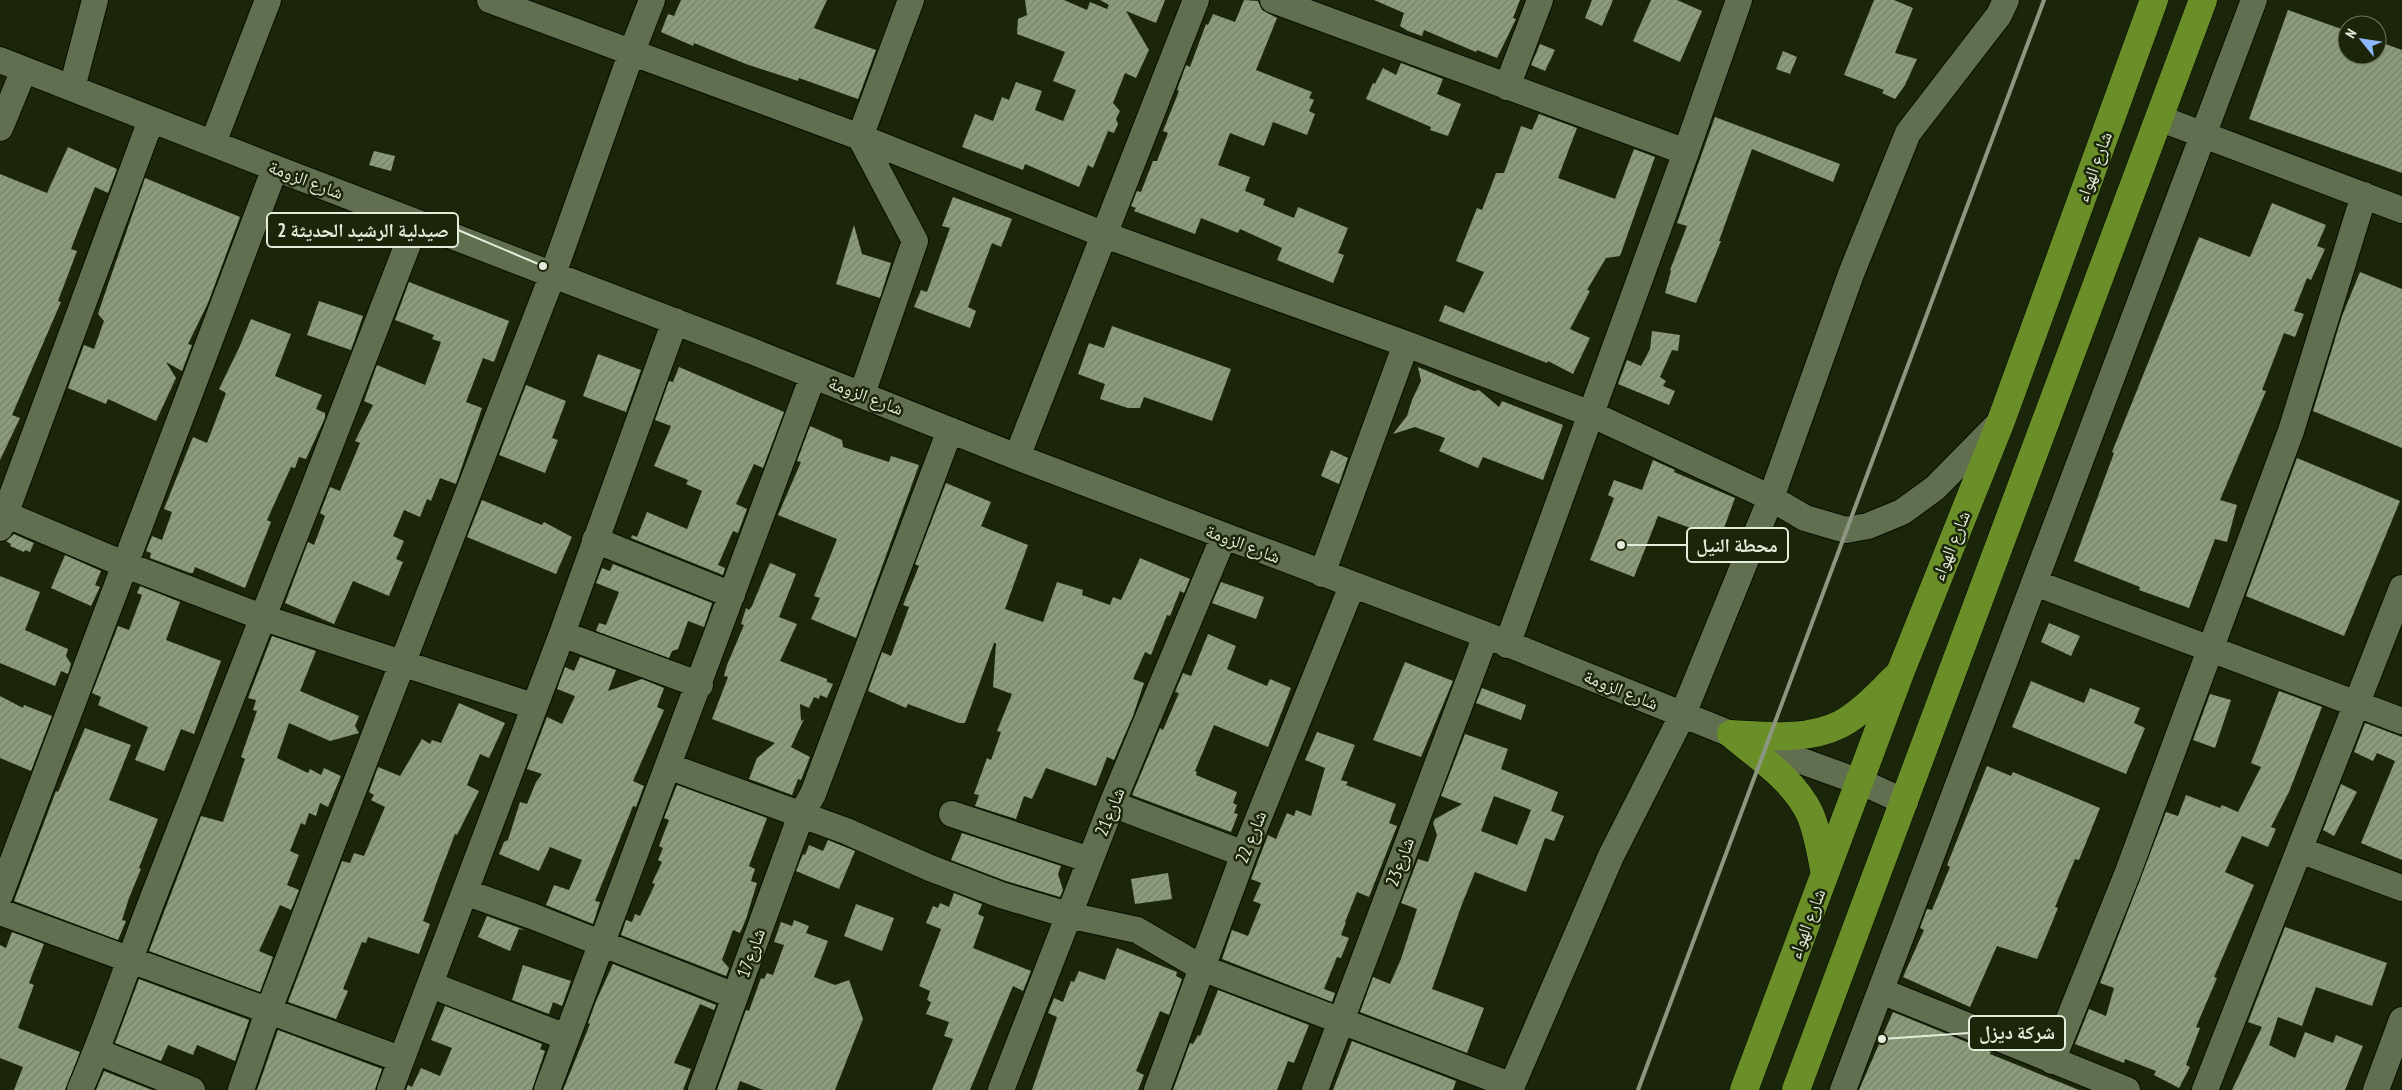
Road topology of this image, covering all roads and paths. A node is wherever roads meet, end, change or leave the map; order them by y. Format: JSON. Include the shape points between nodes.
{"nodes":[{"id":1,"x":95,"y":0,"type":"edge"},
{"id":2,"x":268,"y":0,"type":"edge"},
{"id":3,"x":490,"y":0,"type":"edge"},
{"id":4,"x":652,"y":0,"type":"edge"},
{"id":5,"x":911,"y":0,"type":"edge"},
{"id":6,"x":1196,"y":0,"type":"edge"},
{"id":7,"x":1273,"y":0,"type":"edge"},
{"id":8,"x":1540,"y":0,"type":"edge"},
{"id":9,"x":1739,"y":0,"type":"edge"},
{"id":10,"x":2006,"y":0,"type":"edge"},
{"id":11,"x":2154,"y":0,"type":"edge"},
{"id":12,"x":2204,"y":0,"type":"edge"},
{"id":13,"x":2254,"y":0,"type":"edge"},
{"id":14,"x":630,"y":54,"type":"junction"},
{"id":15,"x":0,"y":60,"type":"edge"},
{"id":16,"x":24,"y":70,"type":"junction"},
{"id":17,"x":1507,"y":87,"type":"junction"},
{"id":18,"x":72,"y":88,"type":"junction"},
{"id":19,"x":2159,"y":118,"type":"junction"},
{"id":20,"x":151,"y":120,"type":"junction"},
{"id":21,"x":0,"y":128,"type":"edge"},
{"id":22,"x":2204,"y":134,"type":"junction"},
{"id":23,"x":860,"y":137,"type":"junction"},
{"id":24,"x":213,"y":143,"type":"junction"},
{"id":25,"x":1686,"y":152,"type":"junction"},
{"id":26,"x":275,"y":168,"type":"junction"},
{"id":27,"x":2364,"y":195,"type":"junction"},
{"id":28,"x":2402,"y":210,"type":"edge"},
{"id":29,"x":416,"y":223,"type":"junction"},
{"id":30,"x":1105,"y":235,"type":"junction"},
{"id":31,"x":553,"y":274,"type":"junction"},
{"id":32,"x":675,"y":321,"type":"junction"},
{"id":33,"x":1406,"y":344,"type":"junction"},
{"id":34,"x":813,"y":376,"type":"junction"},
{"id":35,"x":862,"y":394,"type":"junction"},
{"id":36,"x":1591,"y":414,"type":"junction"},
{"id":37,"x":2001,"y":421,"type":"junction"},
{"id":38,"x":950,"y":430,"type":"junction"},
{"id":39,"x":1017,"y":457,"type":"junction"},
{"id":40,"x":1771,"y":498,"type":"junction"},
{"id":41,"x":2,"y":518,"type":"edge"},
{"id":42,"x":1224,"y":536,"type":"junction"},
{"id":43,"x":595,"y":540,"type":"junction"},
{"id":44,"x":126,"y":565,"type":"junction"},
{"id":45,"x":1322,"y":574,"type":"junction"},
{"id":46,"x":2035,"y":582,"type":"junction"},
{"id":47,"x":1352,"y":586,"type":"junction"},
{"id":48,"x":2402,"y":588,"type":"edge"},
{"id":49,"x":732,"y":595,"type":"junction"},
{"id":50,"x":264,"y":618,"type":"junction"},
{"id":51,"x":562,"y":634,"type":"junction"},
{"id":52,"x":1496,"y":640,"type":"junction"},
{"id":53,"x":2212,"y":648,"type":"junction"},
{"id":54,"x":403,"y":665,"type":"junction"},
{"id":55,"x":1900,"y":673,"type":"junction"},
{"id":56,"x":700,"y":685,"type":"junction"},
{"id":57,"x":2357,"y":704,"type":"junction"},
{"id":58,"x":533,"y":706,"type":"junction"},
{"id":59,"x":1683,"y":714,"type":"junction"},
{"id":60,"x":2402,"y":721,"type":"edge"},
{"id":61,"x":1731,"y":734,"type":"junction"},
{"id":62,"x":668,"y":766,"type":"junction"},
{"id":63,"x":1860,"y":783,"type":"junction"},
{"id":64,"x":1905,"y":802,"type":"junction"},
{"id":65,"x":1112,"y":804,"type":"junction"},
{"id":66,"x":952,"y":814,"type":"dead end"},
{"id":67,"x":801,"y":815,"type":"junction"},
{"id":68,"x":2300,"y":850,"type":"junction"},
{"id":69,"x":1244,"y":854,"type":"junction"},
{"id":70,"x":1090,"y":860,"type":"junction"},
{"id":71,"x":1826,"y":874,"type":"junction"},
{"id":72,"x":2402,"y":888,"type":"edge"},
{"id":73,"x":465,"y":892,"type":"junction"},
{"id":74,"x":0,"y":895,"type":"edge"},
{"id":75,"x":0,"y":912,"type":"edge"},
{"id":76,"x":1068,"y":915,"type":"junction"},
{"id":77,"x":602,"y":943,"type":"junction"},
{"id":78,"x":128,"y":959,"type":"junction"},
{"id":79,"x":1202,"y":968,"type":"junction"},
{"id":80,"x":431,"y":985,"type":"junction"},
{"id":81,"x":1881,"y":991,"type":"junction"},
{"id":82,"x":735,"y":996,"type":"junction"},
{"id":83,"x":268,"y":1012,"type":"junction"},
{"id":84,"x":2402,"y":1020,"type":"edge"},
{"id":85,"x":1341,"y":1022,"type":"junction"},
{"id":86,"x":566,"y":1037,"type":"junction"},
{"id":87,"x":96,"y":1051,"type":"junction"},
{"id":88,"x":400,"y":1059,"type":"junction"},
{"id":89,"x":2052,"y":1061,"type":"junction"},
{"id":90,"x":1511,"y":1088,"type":"edge"},
{"id":91,"x":80,"y":1090,"type":"edge"},
{"id":92,"x":192,"y":1090,"type":"edge"},
{"id":93,"x":242,"y":1090,"type":"edge"},
{"id":94,"x":390,"y":1090,"type":"edge"},
{"id":95,"x":547,"y":1090,"type":"edge"},
{"id":96,"x":701,"y":1090,"type":"edge"},
{"id":97,"x":1002,"y":1090,"type":"edge"},
{"id":98,"x":1156,"y":1090,"type":"edge"},
{"id":99,"x":1315,"y":1090,"type":"edge"},
{"id":100,"x":1744,"y":1090,"type":"edge"},
{"id":101,"x":1796,"y":1090,"type":"edge"},
{"id":102,"x":1844,"y":1090,"type":"edge"},
{"id":103,"x":2127,"y":1090,"type":"edge"},
{"id":104,"x":2205,"y":1090,"type":"edge"},
{"id":105,"x":2376,"y":1090,"type":"edge"}],
"edges":[{"from":1,"to":18,"type":"street"},
{"from":2,"to":24,"type":"street"},
{"from":3,"to":14,"type":"street"},
{"from":4,"to":14,"type":"street"},
{"from":5,"to":23,"type":"street"},
{"from":6,"to":30,"type":"street"},
{"from":7,"to":17,"type":"street"},
{"from":8,"to":17,"type":"street"},
{"from":9,"to":25,"type":"street","name":"شارع23"},
{"from":10,"to":40,"type":"street","via":[[1908,133],[1851,274]]},
{"from":11,"to":37,"type":"highway","name":"شارع الهواء"},
{"from":12,"to":19,"type":"highway"},
{"from":13,"to":22,"type":"street"},
{"from":14,"to":23,"type":"street"},
{"from":14,"to":31,"type":"street"},
{"from":15,"to":16,"type":"street","name":"شارع الزومة"},
{"from":16,"to":18,"type":"street","name":"شارع الزومة"},
{"from":16,"to":21,"type":"street"},
{"from":17,"to":25,"type":"street"},
{"from":18,"to":20,"type":"street","name":"شارع الزومة"},
{"from":19,"to":22,"type":"street"},
{"from":19,"to":64,"type":"highway"},
{"from":20,"to":24,"type":"street","name":"شارع الزومة"},
{"from":20,"to":41,"type":"street"},
{"from":22,"to":27,"type":"street"},
{"from":22,"to":46,"type":"street"},
{"from":23,"to":30,"type":"street"},
{"from":23,"to":35,"type":"street","via":[[915,241]]},
{"from":24,"to":26,"type":"street","name":"شارع الزومة"},
{"from":25,"to":36,"type":"street","name":"شارع23"},
{"from":26,"to":29,"type":"street","name":"شارع الزومة"},
{"from":26,"to":44,"type":"street"},
{"from":27,"to":28,"type":"street"},
{"from":27,"to":53,"type":"street","via":[[2291,431]]},
{"from":29,"to":31,"type":"street","name":"شارع الزومة"},
{"from":29,"to":50,"type":"street"},
{"from":30,"to":33,"type":"street"},
{"from":30,"to":39,"type":"street"},
{"from":31,"to":32,"type":"street","name":"شارع الزومة"},
{"from":31,"to":54,"type":"street"},
{"from":32,"to":34,"type":"street","name":"شارع الزومة"},
{"from":32,"to":43,"type":"street"},
{"from":33,"to":36,"type":"street"},
{"from":33,"to":45,"type":"street"},
{"from":34,"to":35,"type":"street","name":"شارع الزومة"},
{"from":34,"to":49,"type":"street"},
{"from":35,"to":38,"type":"street","name":"شارع الزومة"},
{"from":36,"to":40,"type":"street"},
{"from":36,"to":52,"type":"street","name":"شارع23"},
{"from":37,"to":40,"type":"street","via":[[1936,488],[1902,512],[1868,526],[1846,530],[1805,518]]},
{"from":37,"to":55,"type":"highway","name":"شارع الهواء"},
{"from":38,"to":39,"type":"street","name":"شارع الزومة"},
{"from":38,"to":67,"type":"street","name":"شارع17","via":[[816,785]]},
{"from":39,"to":42,"type":"street","name":"شارع الزومة"},
{"from":40,"to":59,"type":"street"},
{"from":41,"to":44,"type":"street"},
{"from":42,"to":45,"type":"street","name":"شارع الزومة"},
{"from":42,"to":65,"type":"street","name":"شارع21"},
{"from":43,"to":49,"type":"street"},
{"from":43,"to":51,"type":"street"},
{"from":44,"to":50,"type":"street"},
{"from":44,"to":74,"type":"street"},
{"from":45,"to":47,"type":"street","name":"شارع الزومة"},
{"from":46,"to":53,"type":"street"},
{"from":46,"to":81,"type":"street"},
{"from":47,"to":52,"type":"street","name":"شارع الزومة"},
{"from":47,"to":69,"type":"street","name":"شارع 22"},
{"from":48,"to":57,"type":"street"},
{"from":49,"to":56,"type":"street"},
{"from":50,"to":54,"type":"street"},
{"from":50,"to":78,"type":"street"},
{"from":51,"to":56,"type":"street"},
{"from":51,"to":58,"type":"street"},
{"from":52,"to":59,"type":"street","name":"شارع الزومة"},
{"from":52,"to":85,"type":"street","name":"شارع23"},
{"from":53,"to":57,"type":"street"},
{"from":53,"to":89,"type":"street","via":[[2128,872]]},
{"from":54,"to":58,"type":"street"},
{"from":54,"to":83,"type":"street"},
{"from":55,"to":61,"type":"highway","via":[[1859,711],[1823,731],[1771,736]]},
{"from":55,"to":63,"type":"highway","name":"شارع الهواء"},
{"from":56,"to":62,"type":"street"},
{"from":57,"to":60,"type":"street"},
{"from":57,"to":68,"type":"street"},
{"from":58,"to":73,"type":"street"},
{"from":59,"to":61,"type":"street","name":"شارع الزومة"},
{"from":59,"to":90,"type":"street","via":[[1611,856]]},
{"from":61,"to":63,"type":"street","name":"شارع الزومة"},
{"from":61,"to":71,"type":"highway","via":[[1780,775],[1802,800],[1816,830]]},
{"from":62,"to":67,"type":"street"},
{"from":62,"to":77,"type":"street"},
{"from":63,"to":64,"type":"street","name":"شارع الزومة"},
{"from":63,"to":71,"type":"highway","name":"شارع الهواء"},
{"from":64,"to":101,"type":"highway"},
{"from":65,"to":69,"type":"street"},
{"from":65,"to":70,"type":"street","name":"شارع21"},
{"from":66,"to":70,"type":"street"},
{"from":67,"to":76,"type":"street","via":[[1001,895]]},
{"from":67,"to":82,"type":"street","name":"شارع17"},
{"from":68,"to":72,"type":"street"},
{"from":68,"to":104,"type":"street"},
{"from":69,"to":79,"type":"street","name":"شارع 22"},
{"from":70,"to":76,"type":"street","name":"شارع21"},
{"from":71,"to":100,"type":"highway","name":"شارع الهواء"},
{"from":73,"to":77,"type":"street"},
{"from":73,"to":80,"type":"street"},
{"from":75,"to":78,"type":"street"},
{"from":76,"to":79,"type":"street","via":[[1137,930]]},
{"from":76,"to":97,"type":"street","name":"شارع21"},
{"from":77,"to":82,"type":"street"},
{"from":77,"to":86,"type":"street"},
{"from":78,"to":83,"type":"street"},
{"from":78,"to":87,"type":"street"},
{"from":79,"to":85,"type":"street"},
{"from":79,"to":98,"type":"street","name":"شارع 22"},
{"from":80,"to":86,"type":"street"},
{"from":80,"to":88,"type":"street"},
{"from":81,"to":89,"type":"street"},
{"from":81,"to":102,"type":"street"},
{"from":82,"to":96,"type":"street","name":"شارع17"},
{"from":83,"to":88,"type":"street"},
{"from":83,"to":93,"type":"street"},
{"from":84,"to":105,"type":"street"},
{"from":85,"to":90,"type":"street"},
{"from":85,"to":99,"type":"street","name":"شارع23"},
{"from":86,"to":95,"type":"street"},
{"from":87,"to":91,"type":"street"},
{"from":87,"to":92,"type":"street"},
{"from":88,"to":94,"type":"street"},
{"from":89,"to":103,"type":"street"}]}
